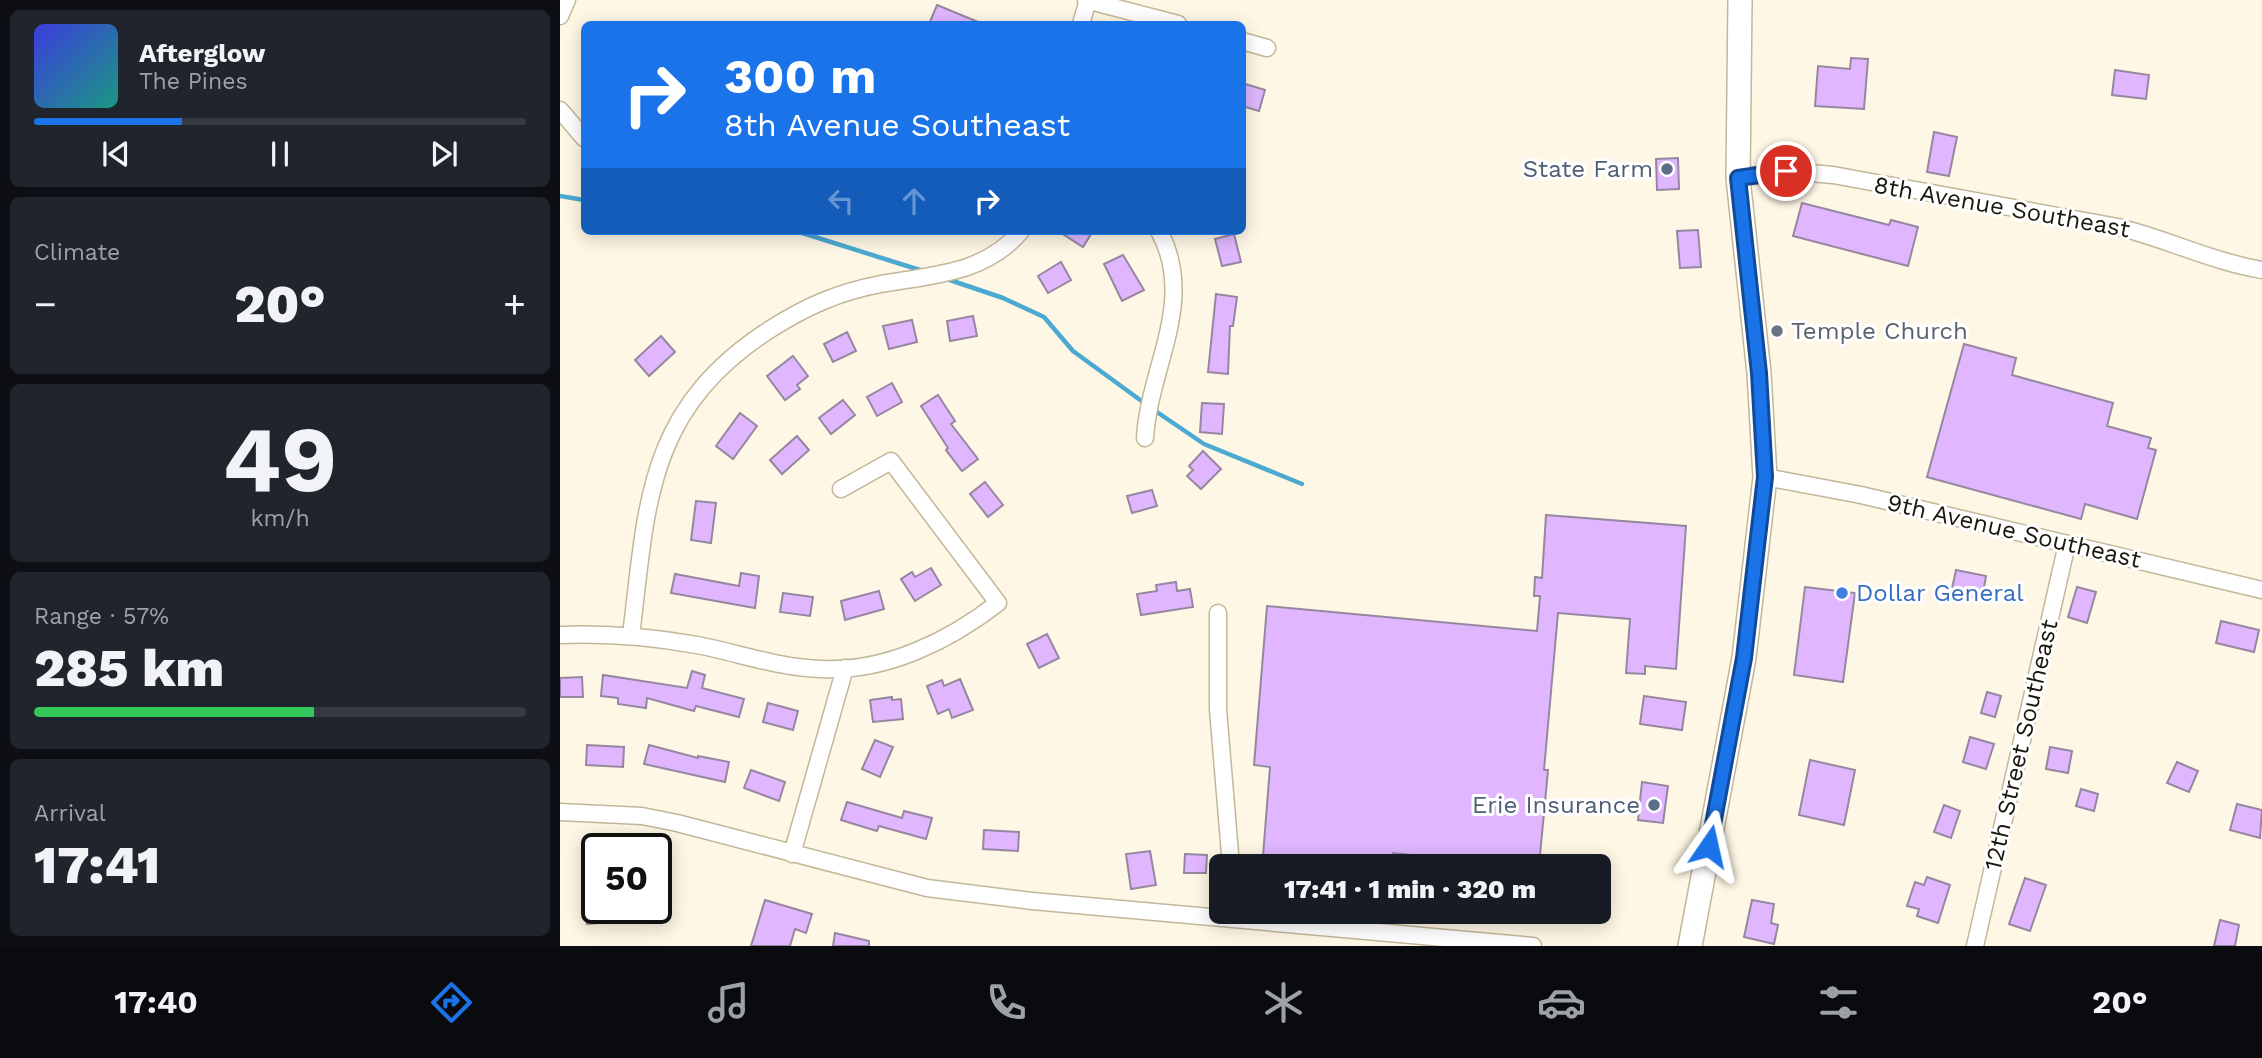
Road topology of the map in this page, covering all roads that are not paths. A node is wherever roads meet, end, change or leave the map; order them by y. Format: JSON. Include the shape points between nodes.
{"nodes":[{"id":1,"x":567,"y":0,"type":"edge"},
{"id":2,"x":1087,"y":0,"type":"edge"},
{"id":3,"x":1740,"y":0,"type":"edge"},
{"id":4,"x":560,"y":16,"type":"edge"},
{"id":5,"x":1082,"y":21,"type":"edge"},
{"id":6,"x":1167,"y":21,"type":"edge"},
{"id":7,"x":1246,"y":42,"type":"edge"},
{"id":8,"x":1267,"y":48,"type":"dead end"},
{"id":9,"x":560,"y":110,"type":"edge"},
{"id":10,"x":581,"y":134,"type":"edge"},
{"id":11,"x":1738,"y":178,"type":"junction"},
{"id":12,"x":1017,"y":235,"type":"edge"},
{"id":13,"x":1160,"y":235,"type":"edge"},
{"id":14,"x":2262,"y":270,"type":"edge"},
{"id":15,"x":1145,"y":438,"type":"dead end"},
{"id":16,"x":1765,"y":477,"type":"junction"},
{"id":17,"x":841,"y":489,"type":"dead end"},
{"id":18,"x":2067,"y":544,"type":"junction"},
{"id":19,"x":2262,"y":590,"type":"edge"},
{"id":20,"x":1218,"y":613,"type":"dead end"},
{"id":21,"x":560,"y":635,"type":"edge"},
{"id":22,"x":631,"y":636,"type":"junction"},
{"id":23,"x":845,"y":668,"type":"junction"},
{"id":24,"x":560,"y":812,"type":"edge"},
{"id":25,"x":1230,"y":854,"type":"edge"},
{"id":26,"x":792,"y":855,"type":"junction"},
{"id":27,"x":1209,"y":914,"type":"edge"},
{"id":28,"x":1277,"y":924,"type":"edge"},
{"id":29,"x":1358,"y":939,"type":"edge"},
{"id":30,"x":1533,"y":946,"type":"edge"},
{"id":31,"x":1690,"y":946,"type":"edge"},
{"id":32,"x":1975,"y":946,"type":"edge"}],
"edges":[{"from":1,"to":4,"type":"street"},
{"from":2,"to":5,"type":"street"},
{"from":2,"to":6,"type":"street"},
{"from":3,"to":11,"type":"main road"},
{"from":7,"to":8,"type":"street"},
{"from":9,"to":10,"type":"street"},
{"from":11,"to":14,"type":"street","name":"8th Avenue Southeast","via":[[1786,171],[1833,175],[2144,233],[2227,264]]},
{"from":11,"to":16,"type":"main road"},
{"from":12,"to":22,"type":"street","via":[[976,266],[820,300],[754,340],[702,386],[674,426],[656,471]]},
{"from":13,"to":15,"type":"street","via":[[1175,276],[1174,309],[1150,396]]},
{"from":16,"to":18,"type":"street","name":"9th Avenue Southeast"},
{"from":16,"to":31,"type":"main road","via":[[1744,658]]},
{"from":17,"to":23,"type":"street","via":[[891,461],[998,603],[928,646],[883,662]]},
{"from":18,"to":19,"type":"street","name":"9th Avenue Southeast"},
{"from":18,"to":32,"type":"street","name":"12th Street Southeast"},
{"from":20,"to":25,"type":"street","via":[[1218,709]]},
{"from":21,"to":22,"type":"street"},
{"from":22,"to":23,"type":"street","via":[[780,664]]},
{"from":23,"to":26,"type":"street"},
{"from":24,"to":26,"type":"street","via":[[666,821]]},
{"from":26,"to":27,"type":"street","via":[[928,888]]},
{"from":28,"to":29,"type":"street"},
{"from":29,"to":30,"type":"street"}]}
